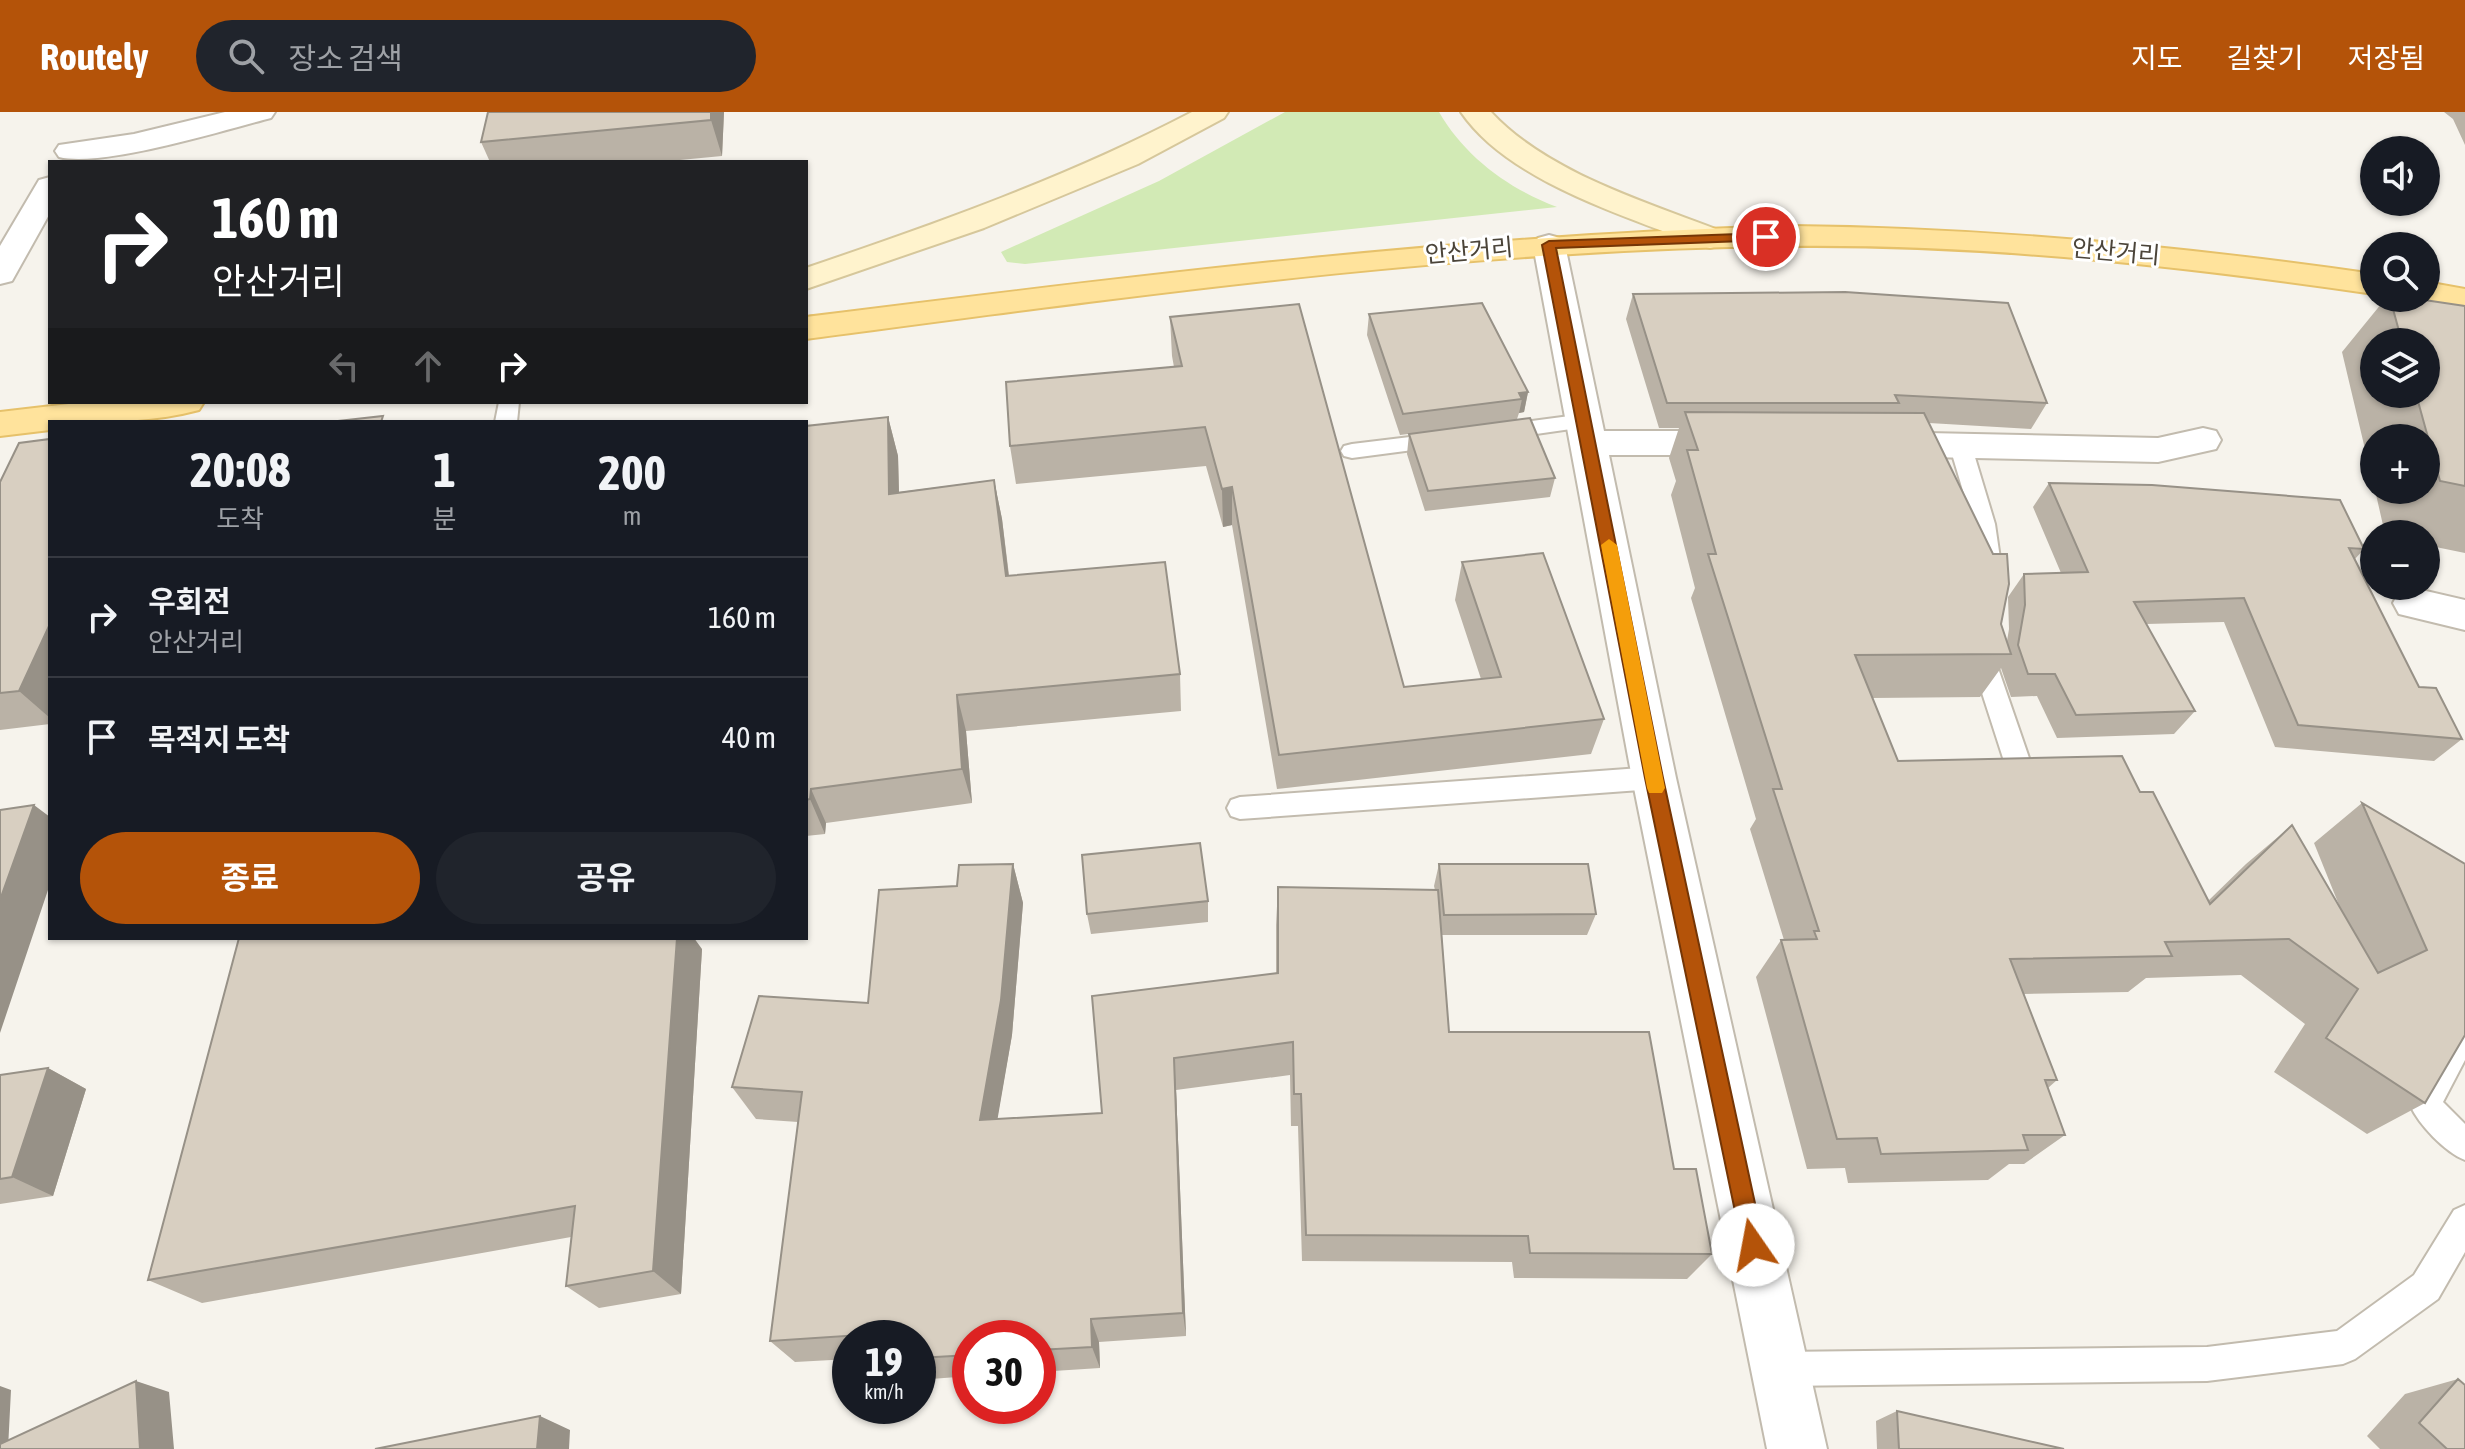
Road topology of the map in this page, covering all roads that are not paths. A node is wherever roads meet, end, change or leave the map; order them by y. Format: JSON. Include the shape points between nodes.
{"nodes":[{"id":1,"x":261,"y":112,"type":"edge"},
{"id":2,"x":1214,"y":112,"type":"edge"},
{"id":3,"x":1475,"y":112,"type":"edge"},
{"id":4,"x":85,"y":125,"type":"dead end"},
{"id":5,"x":67,"y":157,"type":"edge"},
{"id":6,"x":48,"y":190,"type":"edge"},
{"id":7,"x":1710,"y":238,"type":"junction"},
{"id":8,"x":1549,"y":245,"type":"junction"},
{"id":9,"x":0,"y":274,"type":"edge"},
{"id":10,"x":808,"y":278,"type":"edge"},
{"id":11,"x":2360,"y":282,"type":"edge"},
{"id":12,"x":2440,"y":295,"type":"edge"},
{"id":13,"x":2465,"y":299,"type":"edge"},
{"id":14,"x":808,"y":328,"type":"edge"},
{"id":15,"x":169,"y":404,"type":"edge"},
{"id":16,"x":0,"y":424,"type":"edge"},
{"id":17,"x":1587,"y":432,"type":"junction"},
{"id":18,"x":2203,"y":440,"type":"dead end"},
{"id":19,"x":1775,"y":443,"type":"edge"},
{"id":20,"x":1852,"y":444,"type":"edge"},
{"id":21,"x":1960,"y":444,"type":"junction"},
{"id":22,"x":1352,"y":451,"type":"dead end"},
{"id":23,"x":1993,"y":593,"type":"edge"},
{"id":24,"x":2413,"y":603,"type":"dead end"},
{"id":25,"x":2465,"y":615,"type":"edge"},
{"id":26,"x":1994,"y":628,"type":"edge"},
{"id":27,"x":2016,"y":758,"type":"edge"},
{"id":28,"x":1654,"y":778,"type":"junction"},
{"id":29,"x":1240,"y":808,"type":"dead end"},
{"id":30,"x":2465,"y":1031,"type":"edge"},
{"id":31,"x":2465,"y":1145,"type":"edge"},
{"id":32,"x":2465,"y":1221,"type":"edge"},
{"id":33,"x":1780,"y":1369,"type":"junction"},
{"id":34,"x":1797,"y":1449,"type":"edge"}],
"edges":[{"from":1,"to":5,"type":"street"},
{"from":2,"to":10,"type":"main road","via":[[1099,169],[973,221]]},
{"from":3,"to":7,"type":"main road","via":[[1517,150],[1605,195]]},
{"from":4,"to":5,"type":"street"},
{"from":6,"to":9,"type":"street"},
{"from":7,"to":8,"type":"main road","name":"안산거리"},
{"from":7,"to":11,"type":"main road","name":"안산거리","via":[[1918,239],[2108,250]]},
{"from":8,"to":14,"type":"main road","name":"안산거리","via":[[1439,253]]},
{"from":8,"to":17,"type":"street"},
{"from":12,"to":13,"type":"main road"},
{"from":15,"to":16,"type":"main road"},
{"from":17,"to":19,"type":"street"},
{"from":17,"to":22,"type":"lane","via":[[1469,436]]},
{"from":17,"to":28,"type":"street"},
{"from":18,"to":21,"type":"street","via":[[2158,450]]},
{"from":20,"to":21,"type":"street"},
{"from":21,"to":23,"type":"lane","via":[[1984,524]]},
{"from":24,"to":25,"type":"street"},
{"from":26,"to":27,"type":"lane","via":[[1986,668]]},
{"from":28,"to":29,"type":"lane"},
{"from":28,"to":33,"type":"street"},
{"from":30,"to":31,"type":"lane","via":[[2425,1105]]},
{"from":32,"to":33,"type":"lane","via":[[2426,1287],[2343,1347],[2207,1364]]},
{"from":33,"to":34,"type":"street"}]}
